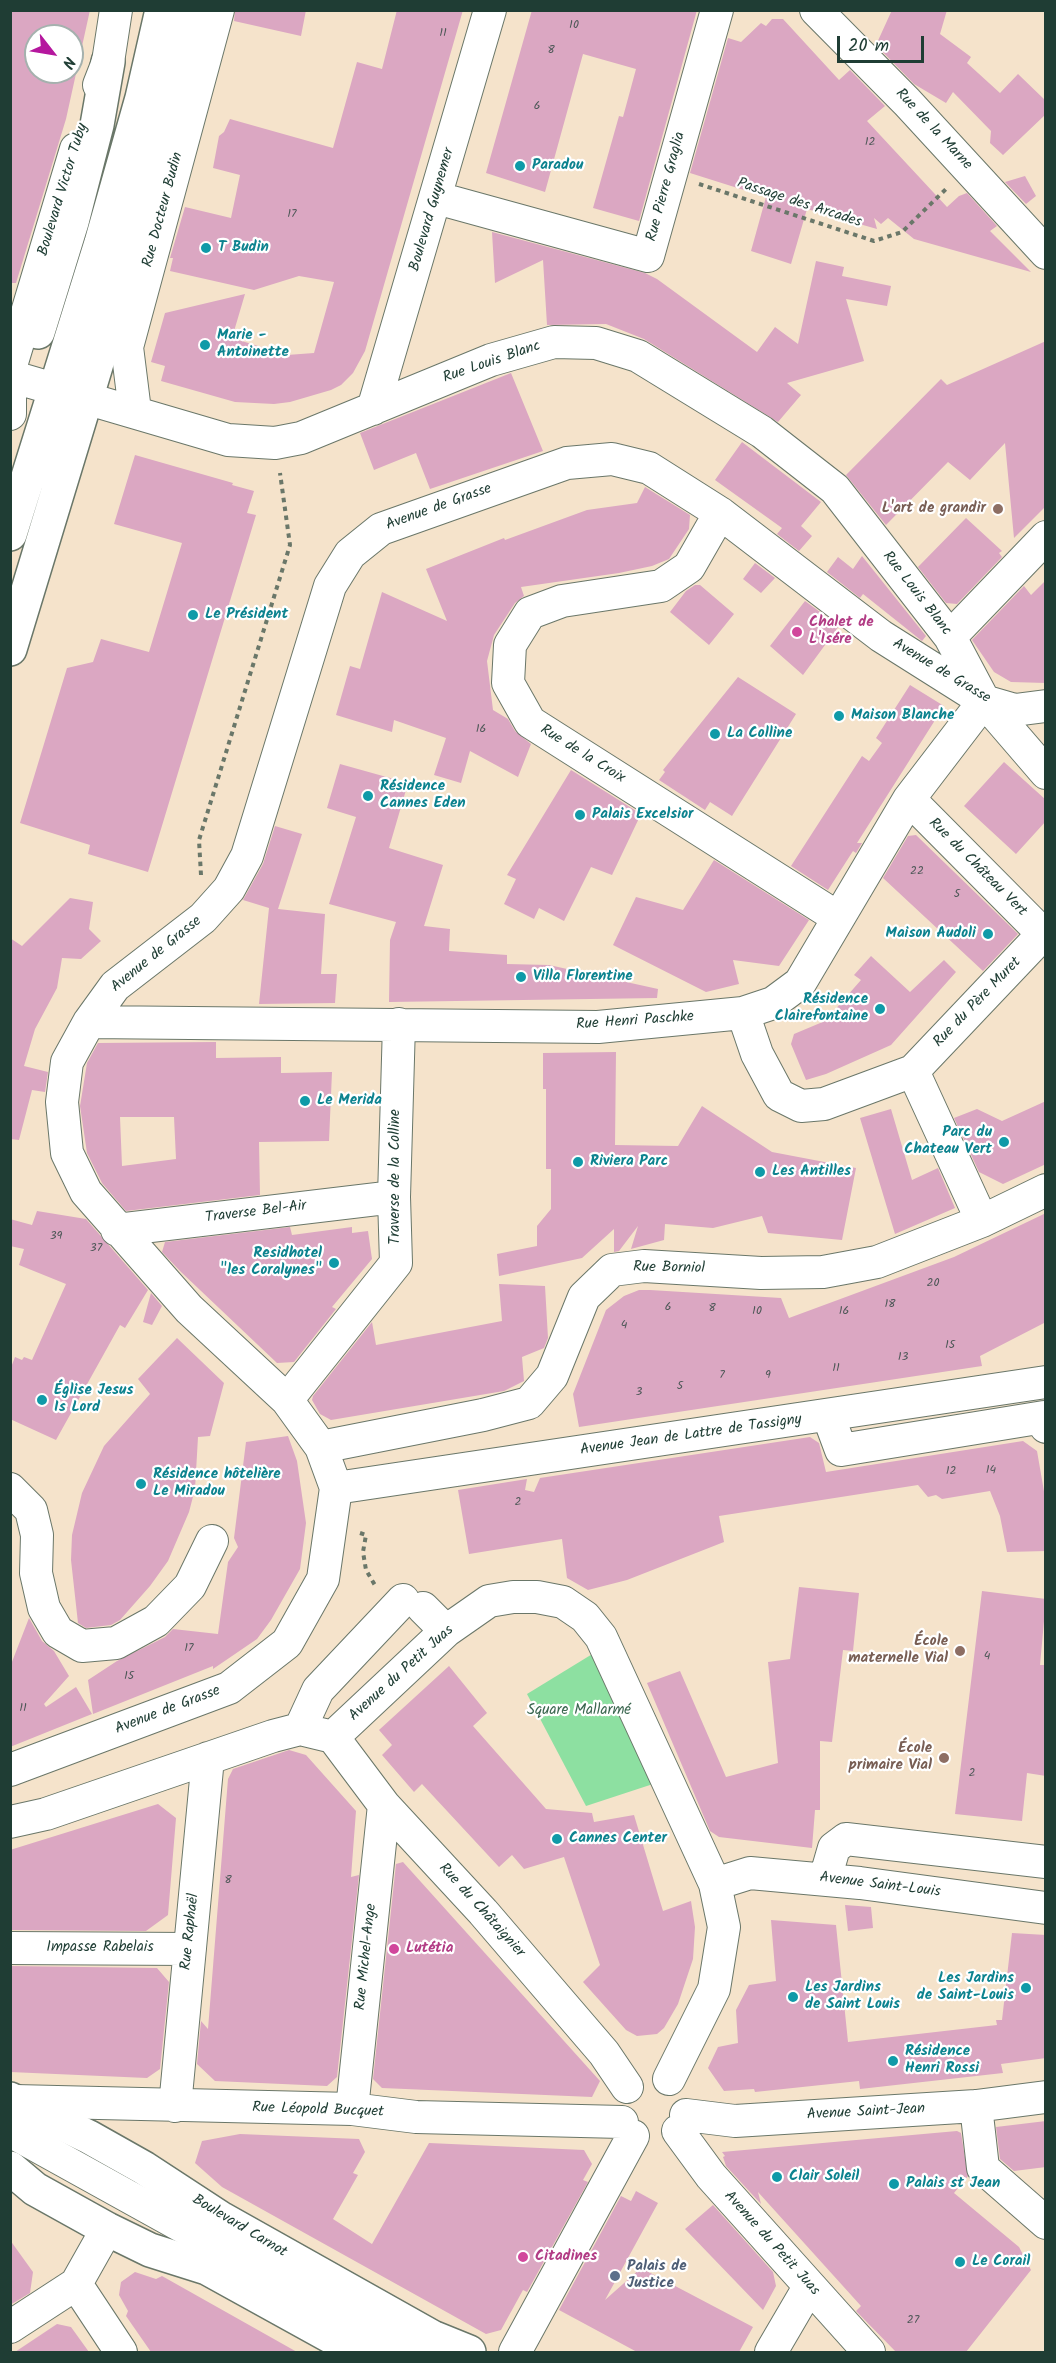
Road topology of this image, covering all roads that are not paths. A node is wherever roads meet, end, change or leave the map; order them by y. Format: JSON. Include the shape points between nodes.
{"nodes":[{"id":1,"x":116,"y":10,"type":"edge"},
{"id":2,"x":162,"y":10,"type":"edge"},
{"id":3,"x":193,"y":10,"type":"edge"},
{"id":4,"x":218,"y":10,"type":"edge"},
{"id":5,"x":490,"y":10,"type":"edge"},
{"id":6,"x":717,"y":10,"type":"edge"},
{"id":7,"x":816,"y":10,"type":"edge"},
{"id":8,"x":108,"y":62,"type":"junction"},
{"id":9,"x":437,"y":198,"type":"junction"},
{"id":10,"x":1046,"y":253,"type":"edge"},
{"id":11,"x":38,"y":332,"type":"dead end"},
{"id":12,"x":10,"y":369,"type":"edge"},
{"id":13,"x":10,"y":375,"type":"edge"},
{"id":14,"x":10,"y":385,"type":"edge"},
{"id":15,"x":55,"y":387,"type":"junction"},
{"id":16,"x":87,"y":397,"type":"junction"},
{"id":17,"x":373,"y":409,"type":"junction"},
{"id":18,"x":135,"y":411,"type":"junction"},
{"id":19,"x":10,"y":414,"type":"edge"},
{"id":20,"x":720,"y":513,"type":"junction"},
{"id":21,"x":10,"y":534,"type":"edge"},
{"id":22,"x":1046,"y":537,"type":"edge"},
{"id":23,"x":950,"y":637,"type":"junction"},
{"id":24,"x":10,"y":649,"type":"edge"},
{"id":25,"x":984,"y":701,"type":"junction"},
{"id":26,"x":1046,"y":706,"type":"edge"},
{"id":27,"x":1046,"y":773,"type":"edge"},
{"id":28,"x":909,"y":799,"type":"junction"},
{"id":29,"x":837,"y":917,"type":"junction"},
{"id":30,"x":1044,"y":936,"type":"edge"},
{"id":31,"x":743,"y":1013,"type":"junction"},
{"id":32,"x":89,"y":1022,"type":"junction"},
{"id":33,"x":399,"y":1024,"type":"junction"},
{"id":34,"x":913,"y":1071,"type":"junction"},
{"id":35,"x":1046,"y":1190,"type":"edge"},
{"id":36,"x":394,"y":1197,"type":"junction"},
{"id":37,"x":982,"y":1221,"type":"junction"},
{"id":38,"x":117,"y":1230,"type":"junction"},
{"id":39,"x":1046,"y":1382,"type":"edge"},
{"id":40,"x":286,"y":1400,"type":"junction"},
{"id":41,"x":828,"y":1415,"type":"junction"},
{"id":42,"x":1046,"y":1427,"type":"edge"},
{"id":43,"x":321,"y":1447,"type":"junction"},
{"id":44,"x":336,"y":1488,"type":"junction"},
{"id":45,"x":10,"y":1489,"type":"edge"},
{"id":46,"x":212,"y":1541,"type":"dead end"},
{"id":47,"x":446,"y":1631,"type":"junction"},
{"id":48,"x":300,"y":1729,"type":"junction"},
{"id":49,"x":333,"y":1737,"type":"junction"},
{"id":50,"x":208,"y":1758,"type":"junction"},
{"id":51,"x":10,"y":1770,"type":"edge"},
{"id":52,"x":384,"y":1805,"type":"junction"},
{"id":53,"x":10,"y":1822,"type":"edge"},
{"id":54,"x":1046,"y":1862,"type":"edge"},
{"id":55,"x":825,"y":1880,"type":"junction"},
{"id":56,"x":715,"y":1884,"type":"junction"},
{"id":57,"x":1046,"y":1908,"type":"edge"},
{"id":58,"x":10,"y":1948,"type":"edge"},
{"id":59,"x":189,"y":1949,"type":"junction"},
{"id":60,"x":669,"y":2079,"type":"junction"},
{"id":61,"x":627,"y":2087,"type":"junction"},
{"id":62,"x":1046,"y":2097,"type":"edge"},
{"id":63,"x":175,"y":2106,"type":"junction"},
{"id":64,"x":976,"y":2106,"type":"junction"},
{"id":65,"x":352,"y":2109,"type":"junction"},
{"id":66,"x":12,"y":2110,"type":"edge"},
{"id":67,"x":682,"y":2123,"type":"junction"},
{"id":68,"x":628,"y":2129,"type":"junction"},
{"id":69,"x":10,"y":2168,"type":"edge"},
{"id":70,"x":1046,"y":2223,"type":"edge"},
{"id":71,"x":107,"y":2229,"type":"junction"},
{"id":72,"x":76,"y":2284,"type":"junction"},
{"id":73,"x":809,"y":2287,"type":"junction"},
{"id":74,"x":10,"y":2327,"type":"edge"},
{"id":75,"x":120,"y":2352,"type":"edge"},
{"id":76,"x":359,"y":2352,"type":"edge"},
{"id":77,"x":409,"y":2352,"type":"edge"},
{"id":78,"x":469,"y":2352,"type":"edge"},
{"id":79,"x":515,"y":2352,"type":"edge"},
{"id":80,"x":771,"y":2352,"type":"edge"},
{"id":81,"x":868,"y":2352,"type":"edge"}],
"edges":[{"from":1,"to":8,"type":"street","name":"Boulevard Victor Tuby"},
{"from":2,"to":15,"type":"main road","via":[[122,170]]},
{"from":3,"to":16,"type":"main road","via":[[161,148]]},
{"from":4,"to":18,"type":"street","name":"Rue Docteur Budin","via":[[127,347]]},
{"from":5,"to":9,"type":"street","name":"Boulevard Guynemer"},
{"from":6,"to":9,"type":"street","name":"Rue Pierre Graglia","via":[[648,256]]},
{"from":7,"to":10,"type":"street","name":"Rue de la Marne","via":[[908,102]]},
{"from":8,"to":11,"type":"main road","via":[[97,125],[72,222]]},
{"from":8,"to":12,"type":"street","name":"Boulevard Victor Tuby","via":[[81,131]]},
{"from":9,"to":17,"type":"street","name":"Boulevard Guynemer"},
{"from":13,"to":15,"type":"street","name":"Rue Louis Blanc"},
{"from":14,"to":19,"type":"street"},
{"from":15,"to":16,"type":"street","name":"Rue Louis Blanc"},
{"from":15,"to":21,"type":"main road"},
{"from":16,"to":18,"type":"street","name":"Rue Louis Blanc"},
{"from":16,"to":24,"type":"main road"},
{"from":17,"to":18,"type":"street","name":"Rue Louis Blanc","via":[[301,438],[275,443],[228,440]]},
{"from":17,"to":23,"type":"street","name":"Rue Louis Blanc","via":[[491,360],[554,342],[596,343],[638,356],[762,432],[834,489]]},
{"from":20,"to":25,"type":"street","name":"Avenue de Grasse","via":[[881,636]]},
{"from":20,"to":29,"type":"street","name":"Rue de la Croix","via":[[688,567],[661,586],[562,601],[530,613],[510,645],[508,683],[530,722]]},
{"from":20,"to":32,"type":"street","name":"Avenue de Grasse","via":[[649,468],[612,459],[567,463],[381,529],[350,554],[330,586],[247,856],[229,889],[203,918],[115,986]]},
{"from":22,"to":23,"type":"street"},
{"from":23,"to":25,"type":"street","name":"Rue Louis Blanc"},
{"from":25,"to":26,"type":"street","name":"Avenue de Grasse","via":[[1015,710]]},
{"from":25,"to":27,"type":"street"},
{"from":25,"to":28,"type":"street","name":"Rue Henri Paschke"},
{"from":28,"to":29,"type":"street","name":"Rue Henri Paschke"},
{"from":28,"to":30,"type":"street","name":"Rue du Château Vert"},
{"from":29,"to":31,"type":"street","name":"Rue Henri Paschke","via":[[800,983],[773,1003]]},
{"from":30,"to":34,"type":"street","name":"Rue du Père Muret"},
{"from":31,"to":33,"type":"street","name":"Rue Henri Paschke","via":[[598,1027]]},
{"from":31,"to":34,"type":"street","via":[[757,1054],[778,1095],[801,1106],[824,1104]]},
{"from":32,"to":33,"type":"street","name":"Rue Henri Paschke"},
{"from":32,"to":38,"type":"street","name":"Avenue de Grasse","via":[[67,1062],[62,1102],[67,1153],[86,1192]]},
{"from":33,"to":36,"type":"street","name":"Traverse de la Colline"},
{"from":34,"to":37,"type":"street"},
{"from":35,"to":37,"type":"street","name":"Rue Borniol"},
{"from":36,"to":38,"type":"street","name":"Traverse Bel-Air"},
{"from":36,"to":40,"type":"street","name":"Traverse de la Colline","via":[[396,1263]]},
{"from":37,"to":43,"type":"street","name":"Rue Borniol","via":[[877,1262],[823,1272],[761,1273],[644,1266],[612,1270],[584,1297],[552,1376],[529,1403]]},
{"from":38,"to":40,"type":"street","name":"Avenue de Grasse","via":[[189,1309]]},
{"from":39,"to":41,"type":"street","name":"Avenue Jean de Lattre de Tassigny"},
{"from":40,"to":43,"type":"street","name":"Avenue de Grasse"},
{"from":41,"to":42,"type":"street","via":[[842,1450],[1044,1417]]},
{"from":41,"to":44,"type":"street","name":"Avenue Jean de Lattre de Tassigny"},
{"from":43,"to":44,"type":"street","name":"Avenue de Grasse"},
{"from":44,"to":51,"type":"street","name":"Avenue de Grasse","via":[[323,1579],[287,1643],[229,1688]]},
{"from":45,"to":46,"type":"street","via":[[31,1510],[37,1535],[36,1573],[44,1608],[58,1632],[82,1646],[116,1643],[156,1621],[190,1586]]},
{"from":47,"to":48,"type":"street","via":[[402,1600],[318,1690]]},
{"from":47,"to":49,"type":"street","name":"Avenue du Petit Juas"},
{"from":47,"to":56,"type":"street","name":"Avenue du Petit Juas","via":[[489,1601],[513,1597],[563,1602],[585,1617],[601,1637]]},
{"from":48,"to":49,"type":"street"},
{"from":48,"to":50,"type":"street"},
{"from":49,"to":52,"type":"street","name":"Rue du Châtaignier"},
{"from":50,"to":53,"type":"street","via":[[62,1821]]},
{"from":50,"to":59,"type":"street","name":"Rue Raphaël"},
{"from":52,"to":61,"type":"street","name":"Rue du Châtaignier","via":[[483,1912],[604,2053]]},
{"from":52,"to":65,"type":"street","name":"Rue Michel-Ange"},
{"from":54,"to":55,"type":"street","via":[[846,1839],[834,1848]]},
{"from":55,"to":56,"type":"street","name":"Avenue Saint-Louis","via":[[750,1873]]},
{"from":55,"to":57,"type":"street","name":"Avenue Saint-Louis"},
{"from":56,"to":60,"type":"street","name":"Avenue du Petit Juas","via":[[724,1928],[714,1989]]},
{"from":58,"to":59,"type":"street","name":"Impasse Rabelais"},
{"from":59,"to":63,"type":"street","name":"Rue Raphaël"},
{"from":60,"to":61,"type":"street","via":[[647,2075]]},
{"from":60,"to":67,"type":"street","via":[[684,2094]]},
{"from":61,"to":68,"type":"street","via":[[620,2103]]},
{"from":62,"to":64,"type":"street","name":"Avenue Saint-Jean"},
{"from":63,"to":65,"type":"street","name":"Rue Léopold Bucquet"},
{"from":63,"to":66,"type":"street","name":"Rue Léopold Bucquet"},
{"from":64,"to":67,"type":"street","name":"Avenue Saint-Jean"},
{"from":64,"to":70,"type":"street","via":[[983,2168]]},
{"from":65,"to":68,"type":"street","name":"Rue Léopold Bucquet","via":[[416,2117]]},
{"from":66,"to":77,"type":"street"},
{"from":66,"to":78,"type":"main road","name":"Boulevard Carnot","via":[[89,2137],[222,2219],[432,2337]]},
{"from":67,"to":68,"type":"street","via":[[661,2141],[642,2140]]},
{"from":67,"to":73,"type":"street","name":"Avenue du Petit Juas","via":[[711,2176]]},
{"from":68,"to":79,"type":"street"},
{"from":69,"to":71,"type":"main road","via":[[35,2189]]},
{"from":71,"to":72,"type":"street"},
{"from":71,"to":76,"type":"main road","via":[[150,2250],[207,2268]]},
{"from":72,"to":74,"type":"street"},
{"from":72,"to":75,"type":"street"},
{"from":73,"to":80,"type":"street"},
{"from":73,"to":81,"type":"street","name":"Avenue du Petit Juas"}]}
